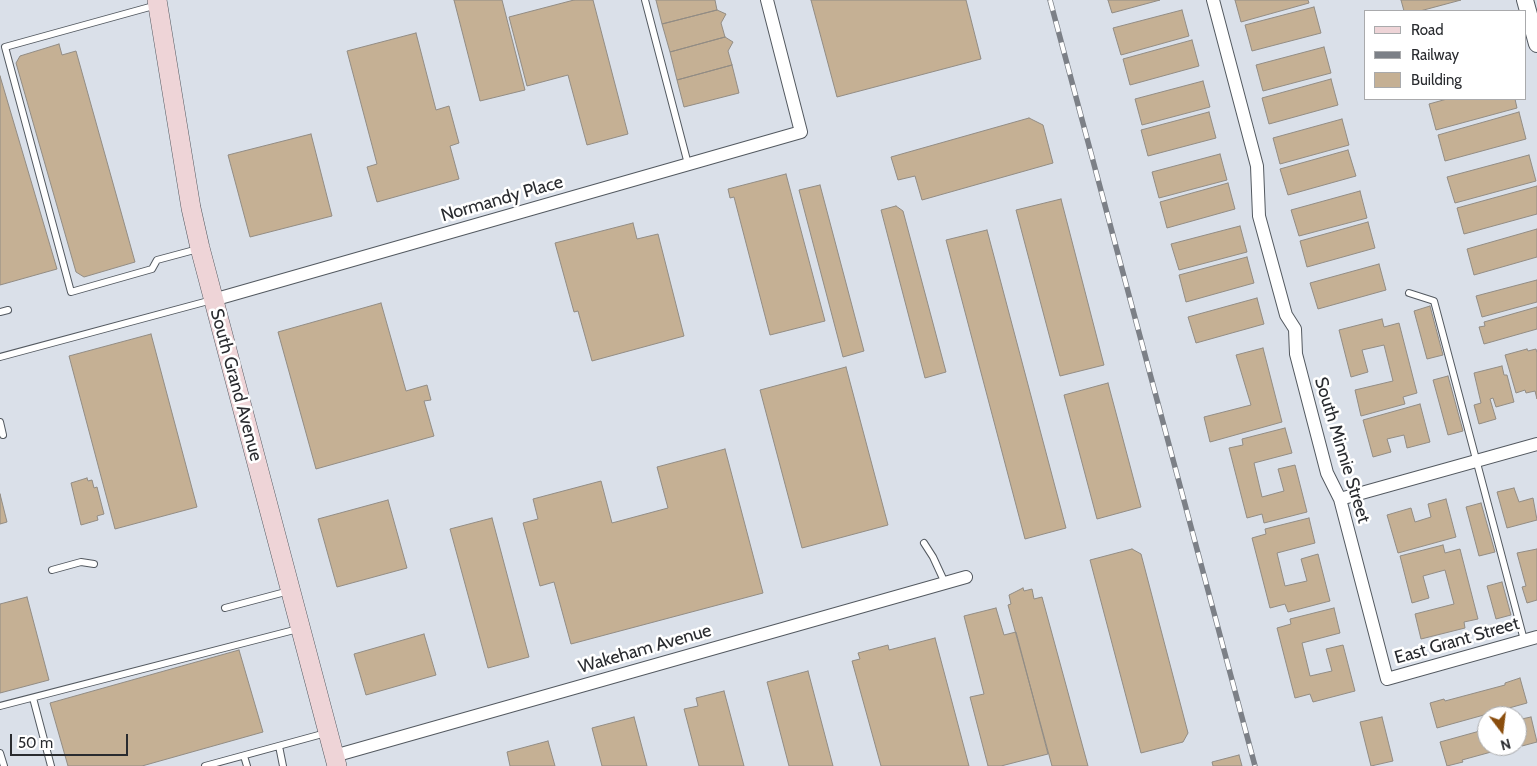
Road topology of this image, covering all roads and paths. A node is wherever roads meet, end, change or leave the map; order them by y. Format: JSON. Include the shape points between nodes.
{"nodes":[{"id":1,"x":645,"y":0,"type":"edge"},
{"id":2,"x":767,"y":0,"type":"edge"},
{"id":3,"x":1213,"y":0,"type":"edge"},
{"id":4,"x":1525,"y":0,"type":"edge"},
{"id":5,"x":158,"y":2,"type":"edge"},
{"id":6,"x":1537,"y":44,"type":"edge"},
{"id":7,"x":688,"y":164,"type":"junction"},
{"id":8,"x":200,"y":248,"type":"junction"},
{"id":9,"x":1409,"y":293,"type":"dead end"},
{"id":10,"x":213,"y":300,"type":"junction"},
{"id":11,"x":8,"y":310,"type":"dead end"},
{"id":12,"x":0,"y":312,"type":"edge"},
{"id":13,"x":0,"y":357,"type":"edge"},
{"id":14,"x":0,"y":422,"type":"edge"},
{"id":15,"x":4,"y":435,"type":"dead end"},
{"id":16,"x":1537,"y":444,"type":"edge"},
{"id":17,"x":1476,"y":462,"type":"junction"},
{"id":18,"x":1340,"y":499,"type":"junction"},
{"id":19,"x":924,"y":543,"type":"dead end"},
{"id":20,"x":94,"y":564,"type":"dead end"},
{"id":21,"x":52,"y":570,"type":"dead end"},
{"id":22,"x":966,"y":577,"type":"dead end"},
{"id":23,"x":945,"y":583,"type":"junction"},
{"id":24,"x":290,"y":591,"type":"junction"},
{"id":25,"x":225,"y":608,"type":"dead end"},
{"id":26,"x":300,"y":628,"type":"junction"},
{"id":27,"x":1537,"y":636,"type":"edge"},
{"id":28,"x":1524,"y":640,"type":"junction"},
{"id":29,"x":1387,"y":679,"type":"joint"},
{"id":30,"x":33,"y":698,"type":"junction"},
{"id":31,"x":0,"y":706,"type":"edge"},
{"id":32,"x":328,"y":733,"type":"junction"},
{"id":33,"x":279,"y":746,"type":"junction"},
{"id":34,"x":0,"y":753,"type":"edge"},
{"id":35,"x":244,"y":756,"type":"junction"},
{"id":36,"x":335,"y":761,"type":"edge"},
{"id":37,"x":4,"y":766,"type":"edge"},
{"id":38,"x":51,"y":766,"type":"edge"},
{"id":39,"x":205,"y":766,"type":"edge"},
{"id":40,"x":247,"y":766,"type":"edge"},
{"id":41,"x":283,"y":766,"type":"edge"}],
"edges":[{"from":1,"to":7,"type":"lane"},
{"from":2,"to":7,"type":"street","name":"Normandy Place","via":[[801,132]]},
{"from":3,"to":18,"type":"street","name":"South Minnie Street","via":[[1257,166],[1258,216],[1286,315],[1295,329],[1296,354],[1327,473]]},
{"from":4,"to":6,"type":"street"},
{"from":5,"to":8,"type":"main road","name":"South Grand Avenue"},
{"from":5,"to":8,"type":"lane","via":[[5,47],[71,292],[152,269],[158,260]]},
{"from":7,"to":10,"type":"street","name":"Normandy Place"},
{"from":8,"to":10,"type":"main road","name":"South Grand Avenue"},
{"from":9,"to":17,"type":"lane","via":[[1434,301]]},
{"from":10,"to":13,"type":"lane"},
{"from":10,"to":24,"type":"main road","name":"South Grand Avenue"},
{"from":11,"to":12,"type":"lane"},
{"from":14,"to":15,"type":"lane"},
{"from":16,"to":17,"type":"street"},
{"from":17,"to":18,"type":"street"},
{"from":17,"to":28,"type":"lane"},
{"from":18,"to":29,"type":"street","name":"South Minnie Street"},
{"from":19,"to":23,"type":"lane"},
{"from":20,"to":21,"type":"lane","via":[[81,562]]},
{"from":22,"to":23,"type":"street","name":"Wakeham Avenue"},
{"from":23,"to":36,"type":"street","name":"Wakeham Avenue"},
{"from":24,"to":25,"type":"lane"},
{"from":24,"to":26,"type":"main road","name":"South Grand Avenue"},
{"from":26,"to":30,"type":"lane"},
{"from":26,"to":32,"type":"main road","name":"South Grand Avenue"},
{"from":27,"to":28,"type":"street","name":"East Grant Street"},
{"from":28,"to":29,"type":"street","name":"East Grant Street"},
{"from":30,"to":31,"type":"lane"},
{"from":30,"to":38,"type":"lane"},
{"from":32,"to":33,"type":"lane"},
{"from":32,"to":36,"type":"main road","name":"South Grand Avenue"},
{"from":33,"to":35,"type":"lane"},
{"from":33,"to":41,"type":"lane"},
{"from":34,"to":37,"type":"lane"},
{"from":35,"to":39,"type":"lane"},
{"from":35,"to":40,"type":"lane"}]}
